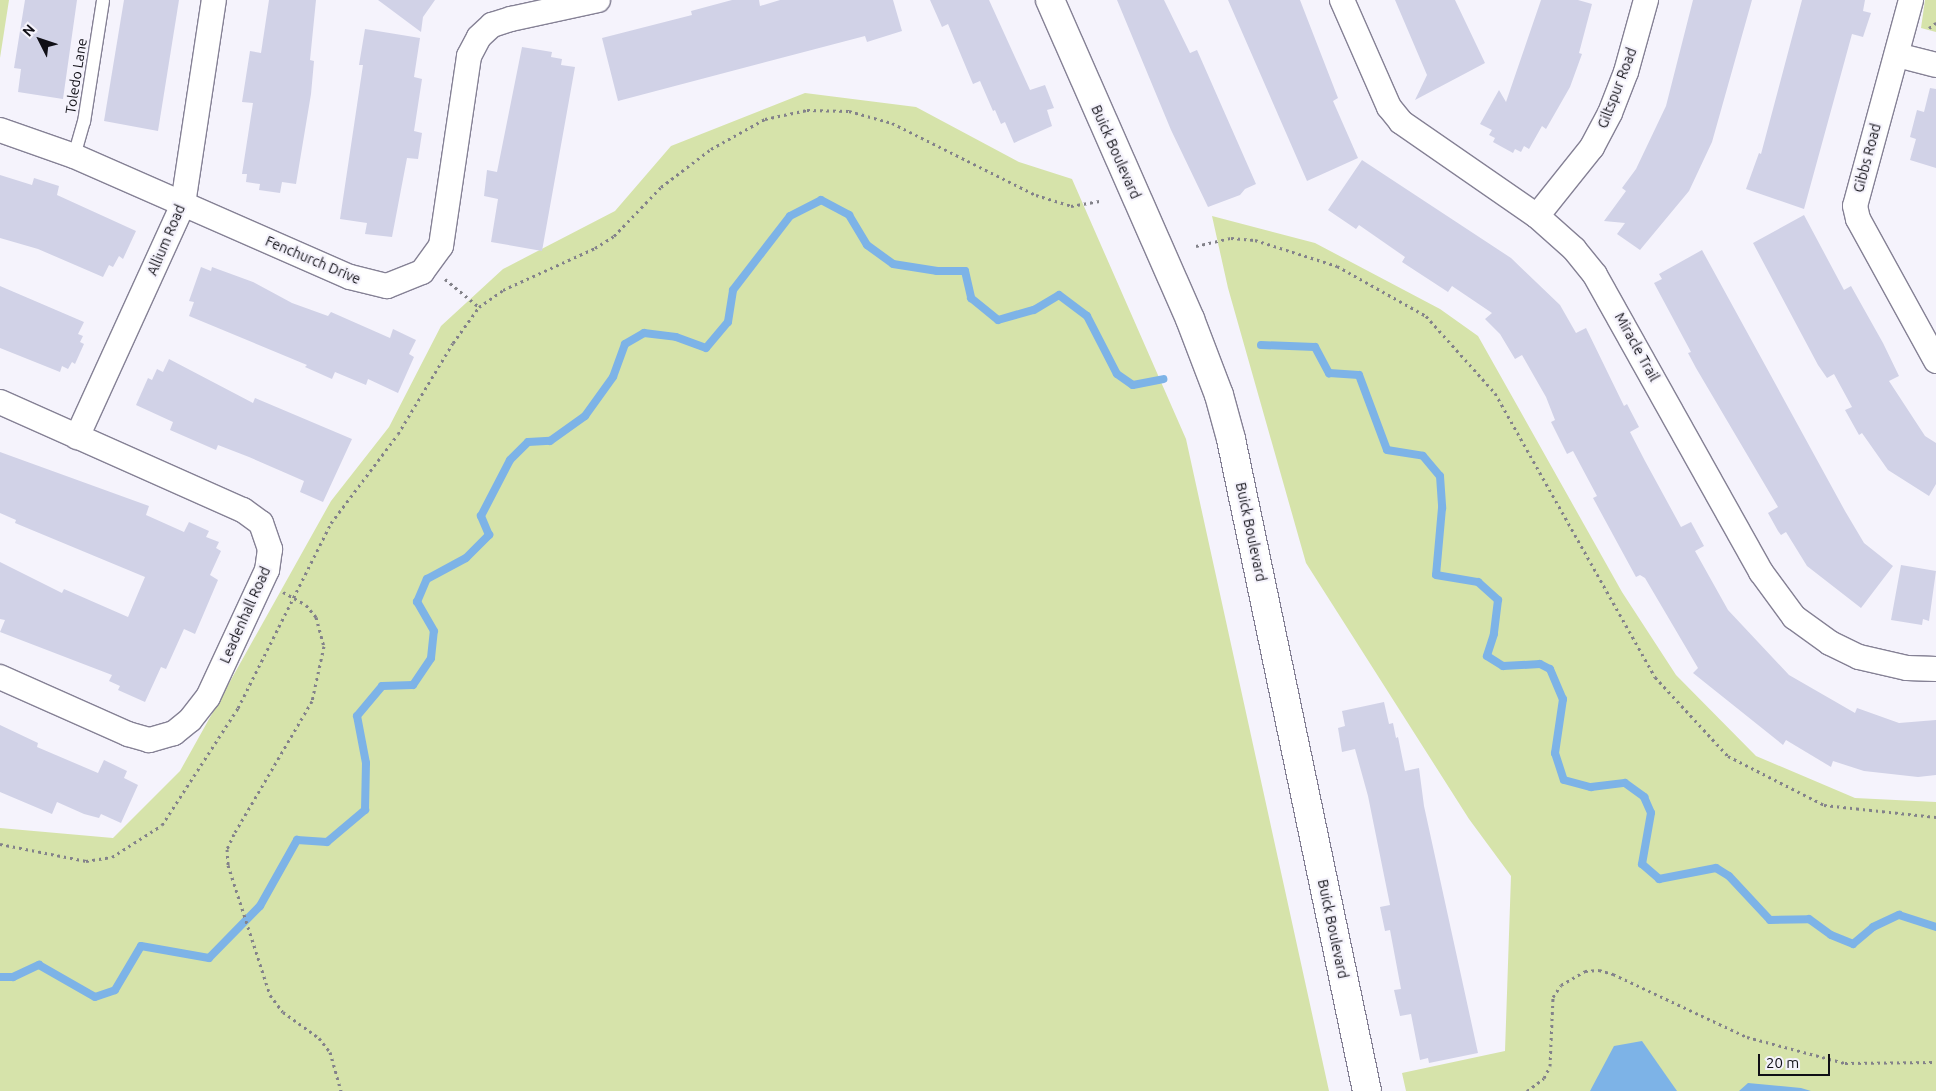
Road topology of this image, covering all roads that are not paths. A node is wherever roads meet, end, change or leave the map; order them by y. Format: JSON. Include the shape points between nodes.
{"nodes":[{"id":1,"x":103,"y":0,"type":"edge"},
{"id":2,"x":214,"y":0,"type":"edge"},
{"id":3,"x":598,"y":0,"type":"edge"},
{"id":4,"x":1050,"y":0,"type":"edge"},
{"id":5,"x":1342,"y":0,"type":"edge"},
{"id":6,"x":1646,"y":0,"type":"edge"},
{"id":7,"x":1911,"y":0,"type":"edge"},
{"id":8,"x":1897,"y":55,"type":"junction"},
{"id":9,"x":1936,"y":65,"type":"edge"},
{"id":10,"x":0,"y":130,"type":"edge"},
{"id":11,"x":74,"y":156,"type":"junction"},
{"id":12,"x":183,"y":204,"type":"junction"},
{"id":13,"x":1537,"y":216,"type":"junction"},
{"id":14,"x":1936,"y":361,"type":"edge"},
{"id":15,"x":0,"y":402,"type":"edge"},
{"id":16,"x":77,"y":437,"type":"junction"},
{"id":17,"x":1936,"y":669,"type":"edge"},
{"id":18,"x":0,"y":676,"type":"edge"},
{"id":19,"x":1368,"y":1091,"type":"edge"}],
"edges":[{"from":1,"to":11,"type":"lane","name":"Toledo Lane","via":[[84,122]]},
{"from":2,"to":12,"type":"street","name":"Allium Road"},
{"from":3,"to":12,"type":"street","name":"Fenchurch Drive","via":[[492,25],[479,38],[469,56],[441,246],[422,272],[387,286],[356,279]]},
{"from":4,"to":19,"type":"street","name":"Buick Boulevard","via":[[1190,319],[1219,395],[1231,439]]},
{"from":5,"to":13,"type":"street","name":"Miracle Trail","via":[[1390,107],[1401,122]]},
{"from":6,"to":13,"type":"street","name":"Giltspur Road","via":[[1626,72],[1610,113],[1592,147]]},
{"from":7,"to":8,"type":"street","name":"Gibbs Road"},
{"from":8,"to":9,"type":"street"},
{"from":8,"to":14,"type":"street","name":"Gibbs Road","via":[[1855,206],[1858,219]]},
{"from":10,"to":11,"type":"street","name":"Fenchurch Drive"},
{"from":11,"to":12,"type":"street","name":"Fenchurch Drive"},
{"from":12,"to":16,"type":"street","name":"Allium Road"},
{"from":13,"to":17,"type":"street","name":"Miracle Trail","via":[[1574,249],[1604,289],[1761,572],[1794,617],[1830,643],[1859,657],[1907,668]]},
{"from":15,"to":16,"type":"street","name":"Leadenhall Road"},
{"from":16,"to":18,"type":"street","name":"Leadenhall Road","via":[[243,510],[261,523],[270,549],[267,570],[208,696],[190,720],[174,733],[149,740],[128,734]]}]}
